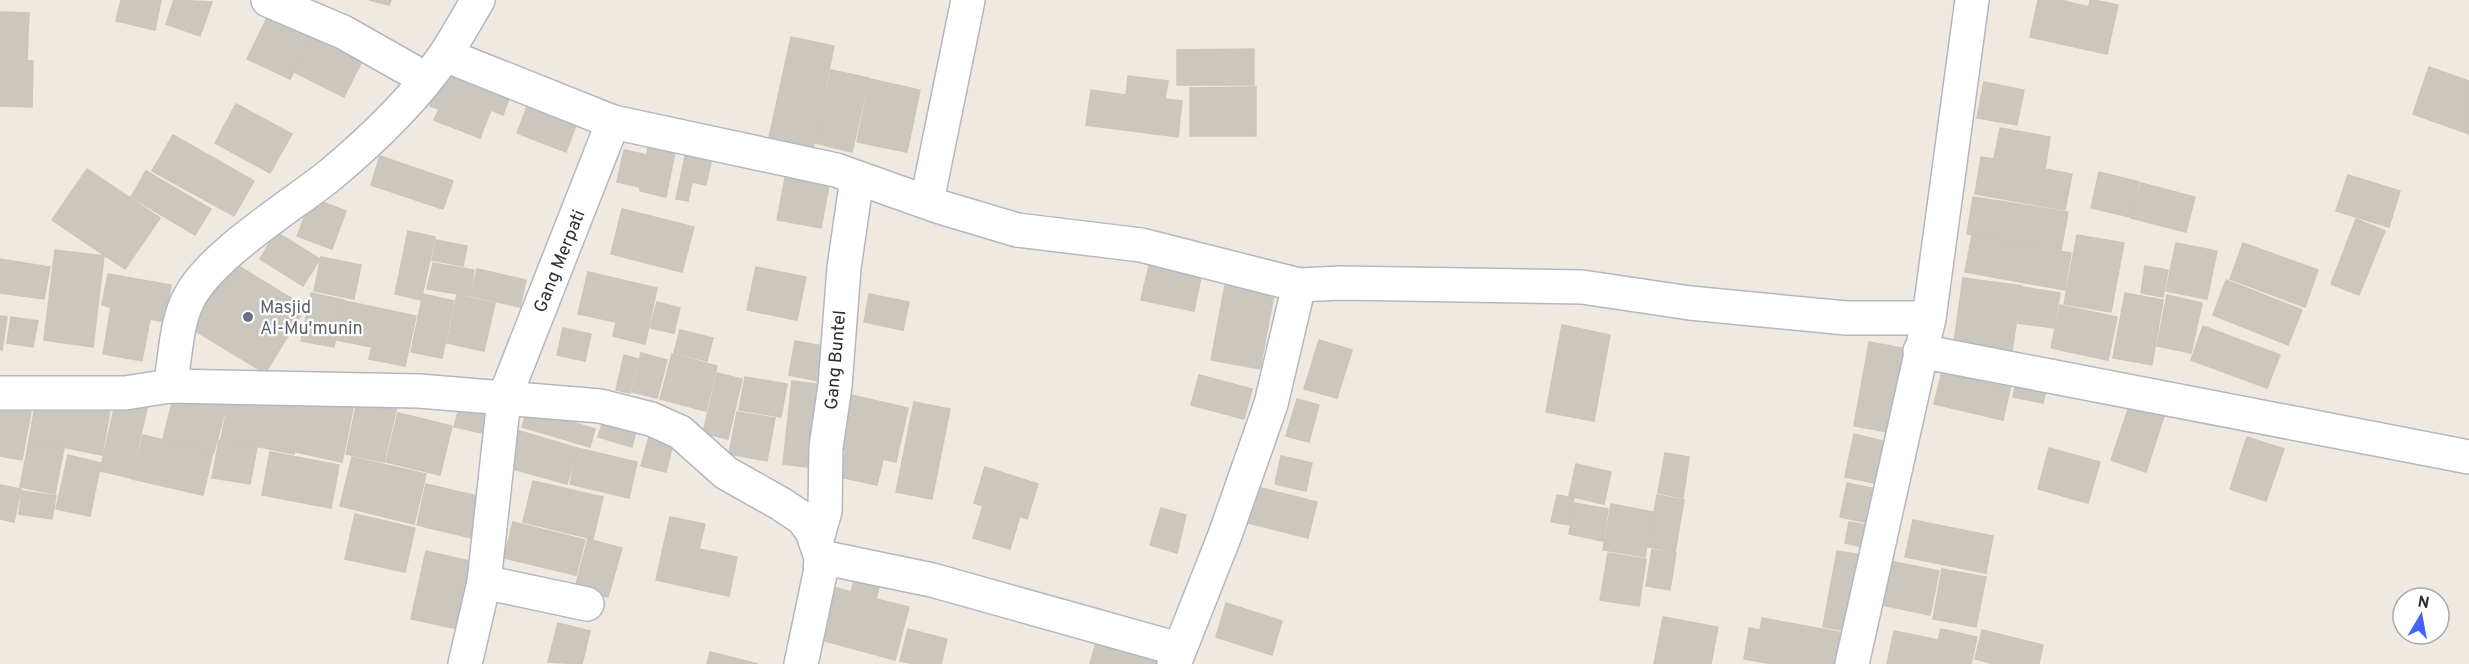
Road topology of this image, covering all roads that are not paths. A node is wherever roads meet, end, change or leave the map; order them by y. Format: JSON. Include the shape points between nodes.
{"nodes":[{"id":1,"x":268,"y":0,"type":"edge"},
{"id":2,"x":478,"y":0,"type":"edge"},
{"id":3,"x":968,"y":0,"type":"edge"},
{"id":4,"x":1972,"y":0,"type":"edge"},
{"id":5,"x":436,"y":67,"type":"junction"},
{"id":6,"x":613,"y":122,"type":"junction"},
{"id":7,"x":857,"y":178,"type":"junction"},
{"id":8,"x":927,"y":201,"type":"junction"},
{"id":9,"x":1299,"y":285,"type":"junction"},
{"id":10,"x":1929,"y":318,"type":"junction"},
{"id":11,"x":1920,"y":351,"type":"junction"},
{"id":12,"x":170,"y":386,"type":"junction"},
{"id":13,"x":0,"y":393,"type":"edge"},
{"id":14,"x":504,"y":399,"type":"junction"},
{"id":15,"x":2469,"y":457,"type":"edge"},
{"id":16,"x":818,"y":550,"type":"junction"},
{"id":17,"x":483,"y":582,"type":"junction"},
{"id":18,"x":587,"y":604,"type":"dead end"},
{"id":19,"x":1176,"y":656,"type":"edge"},
{"id":20,"x":465,"y":664,"type":"edge"},
{"id":21,"x":801,"y":664,"type":"edge"},
{"id":22,"x":1852,"y":664,"type":"edge"}],
"edges":[{"from":1,"to":5,"type":"street"},
{"from":2,"to":5,"type":"street"},
{"from":3,"to":8,"type":"street"},
{"from":4,"to":10,"type":"street"},
{"from":5,"to":6,"type":"street"},
{"from":5,"to":12,"type":"street","via":[[370,140],[231,251],[199,284],[189,297],[177,332]]},
{"from":6,"to":7,"type":"street","via":[[793,160]]},
{"from":6,"to":14,"type":"street","name":"Gang Merpati"},
{"from":7,"to":8,"type":"street"},
{"from":7,"to":16,"type":"street","name":"Gang Buntel","via":[[844,268],[826,447],[825,511]]},
{"from":8,"to":9,"type":"street","via":[[1017,230],[1141,245]]},
{"from":9,"to":10,"type":"street","via":[[1582,287],[1690,303],[1845,318]]},
{"from":9,"to":19,"type":"street","via":[[1271,404],[1225,535]]},
{"from":10,"to":11,"type":"street"},
{"from":11,"to":15,"type":"street"},
{"from":11,"to":22,"type":"street"},
{"from":12,"to":13,"type":"street","via":[[125,393]]},
{"from":12,"to":14,"type":"street","via":[[419,391]]},
{"from":14,"to":16,"type":"street","via":[[600,406],[651,419],[680,432],[726,473],[802,518],[812,531]]},
{"from":14,"to":17,"type":"street","name":"Gang Merpati"},
{"from":16,"to":19,"type":"street","via":[[932,580]]},
{"from":16,"to":21,"type":"street","name":"Gang Buntel","via":[[820,574]]},
{"from":17,"to":18,"type":"street"},
{"from":17,"to":20,"type":"street","name":"Gang Merpati"}]}
